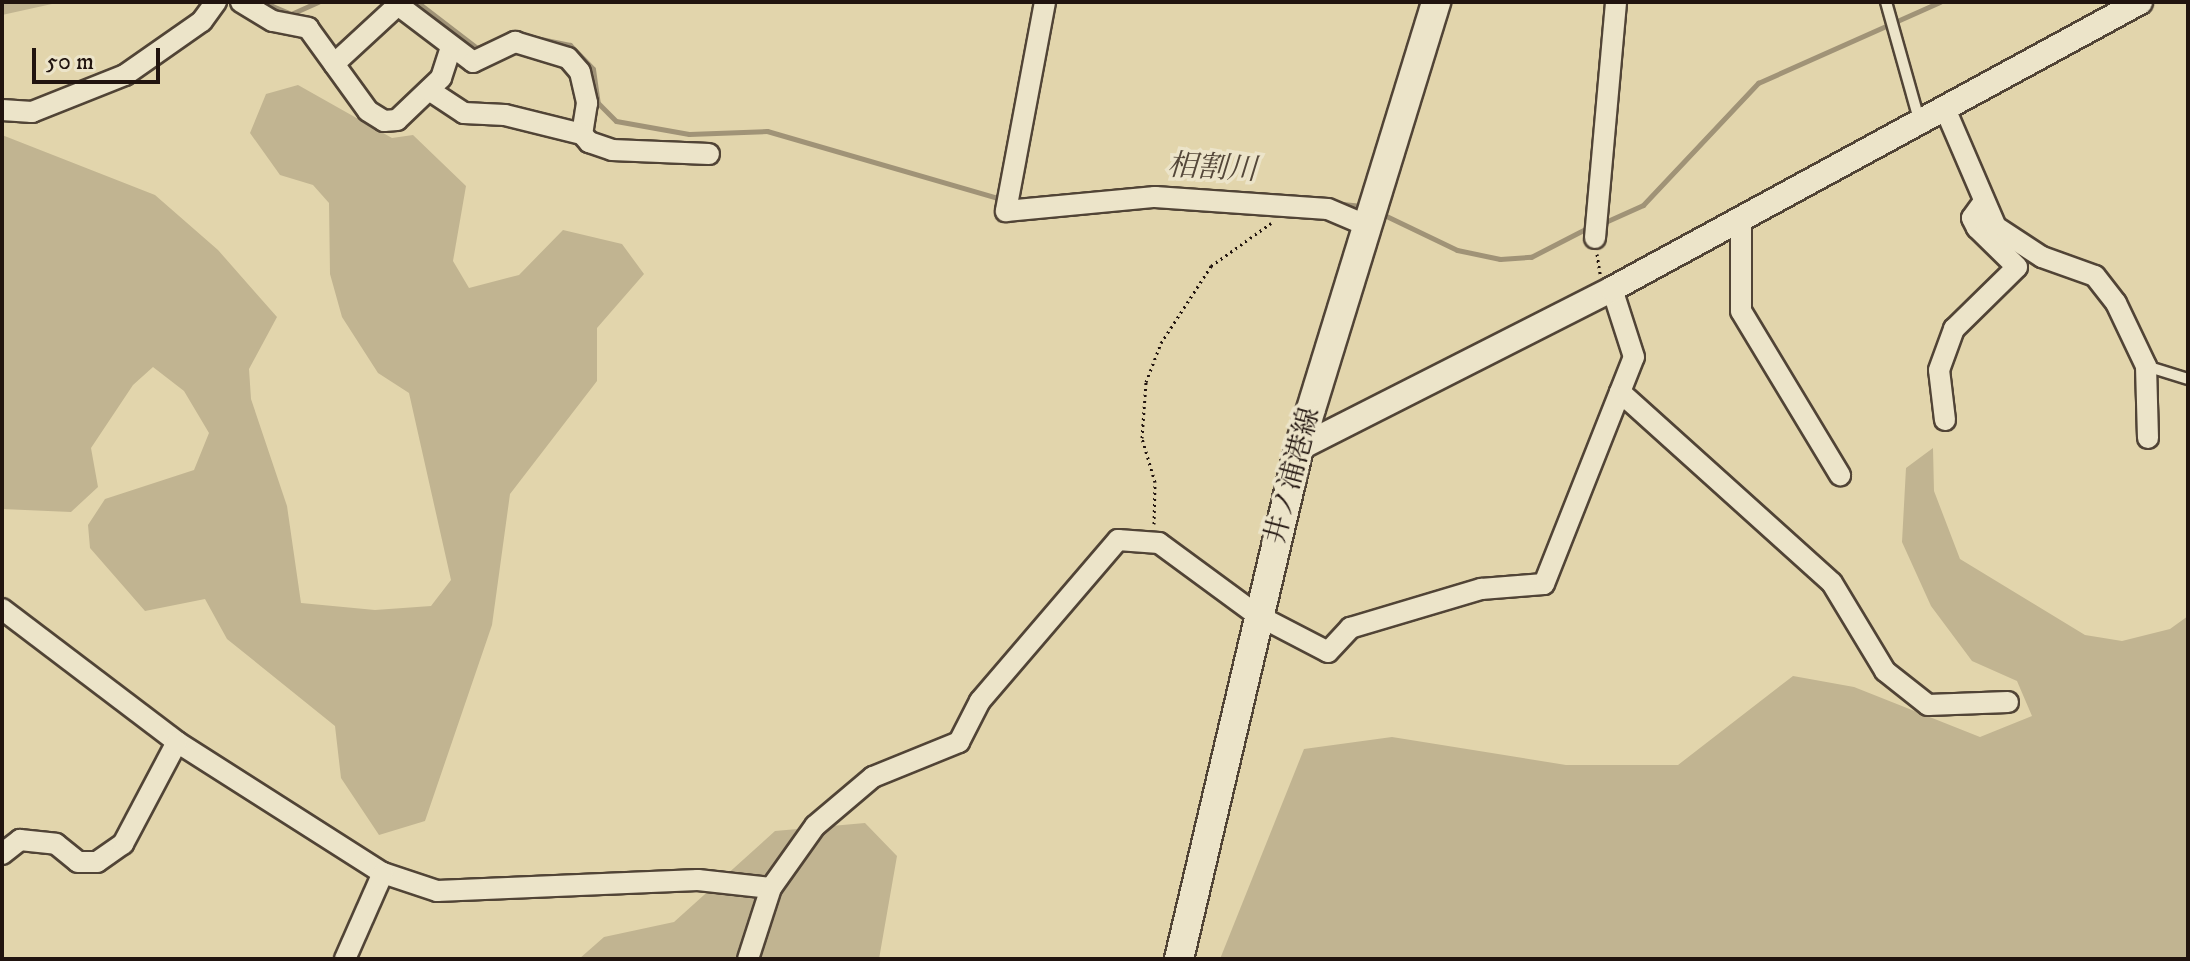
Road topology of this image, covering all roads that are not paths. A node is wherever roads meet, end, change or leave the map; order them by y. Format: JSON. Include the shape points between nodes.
{"nodes":[{"id":1,"x":216,"y":2,"type":"edge"},
{"id":2,"x":241,"y":2,"type":"edge"},
{"id":3,"x":1045,"y":2,"type":"edge"},
{"id":4,"x":1436,"y":2,"type":"edge"},
{"id":5,"x":1616,"y":2,"type":"edge"},
{"id":6,"x":1886,"y":2,"type":"edge"},
{"id":7,"x":2140,"y":2,"type":"edge"},
{"id":8,"x":451,"y":48,"type":"junction"},
{"id":9,"x":334,"y":64,"type":"junction"},
{"id":10,"x":429,"y":90,"type":"junction"},
{"id":11,"x":2,"y":110,"type":"edge"},
{"id":12,"x":1946,"y":111,"type":"junction"},
{"id":13,"x":1921,"y":124,"type":"junction"},
{"id":14,"x":582,"y":134,"type":"junction"},
{"id":15,"x":709,"y":154,"type":"dead end"},
{"id":16,"x":1982,"y":204,"type":"junction"},
{"id":17,"x":1741,"y":220,"type":"junction"},
{"id":18,"x":1364,"y":224,"type":"junction"},
{"id":19,"x":1595,"y":238,"type":"road end"},
{"id":20,"x":1608,"y":291,"type":"junction"},
{"id":21,"x":2146,"y":366,"type":"junction"},
{"id":22,"x":2188,"y":379,"type":"edge"},
{"id":23,"x":1620,"y":392,"type":"junction"},
{"id":24,"x":1945,"y":420,"type":"dead end"},
{"id":25,"x":2148,"y":438,"type":"dead end"},
{"id":26,"x":1299,"y":448,"type":"junction"},
{"id":27,"x":1840,"y":475,"type":"dead end"},
{"id":28,"x":2,"y":609,"type":"edge"},
{"id":29,"x":1257,"y":615,"type":"junction"},
{"id":30,"x":2008,"y":702,"type":"dead end"},
{"id":31,"x":177,"y":742,"type":"junction"},
{"id":32,"x":2,"y":854,"type":"edge"},
{"id":33,"x":383,"y":873,"type":"junction"},
{"id":34,"x":771,"y":888,"type":"junction"},
{"id":35,"x":345,"y":959,"type":"edge"},
{"id":36,"x":748,"y":959,"type":"edge"},
{"id":37,"x":1179,"y":959,"type":"edge"}],
"edges":[{"from":1,"to":11,"type":"street","via":[[202,21],[125,75],[32,112]]},
{"from":2,"to":9,"type":"street","via":[[273,21],[308,28]]},
{"from":3,"to":18,"type":"street","via":[[1006,211],[1155,197],[1328,209]]},
{"from":4,"to":18,"type":"main road","name":"井ノ浦港線"},
{"from":5,"to":19,"type":"street"},
{"from":6,"to":13,"type":"lane"},
{"from":7,"to":12,"type":"street"},
{"from":8,"to":9,"type":"street","via":[[398,5]]},
{"from":8,"to":10,"type":"street"},
{"from":8,"to":14,"type":"street","via":[[473,62],[515,42],[568,58],[587,103]]},
{"from":9,"to":10,"type":"street","via":[[384,121],[397,120]]},
{"from":10,"to":14,"type":"street","via":[[464,113],[505,115]]},
{"from":12,"to":13,"type":"street"},
{"from":12,"to":16,"type":"street"},
{"from":13,"to":17,"type":"street"},
{"from":14,"to":15,"type":"street","via":[[612,150]]},
{"from":16,"to":21,"type":"street","via":[[2020,245],[2095,276]]},
{"from":16,"to":24,"type":"street","via":[[1972,218],[1977,228],[2017,267],[1954,329],[1939,370]]},
{"from":17,"to":20,"type":"street"},
{"from":17,"to":27,"type":"street","via":[[1741,311]]},
{"from":18,"to":26,"type":"main road","name":"井ノ浦港線"},
{"from":20,"to":23,"type":"street","via":[[1634,357]]},
{"from":20,"to":26,"type":"street"},
{"from":21,"to":22,"type":"lane"},
{"from":21,"to":25,"type":"street"},
{"from":23,"to":29,"type":"street","via":[[1544,584],[1481,589],[1350,628],[1328,652]]},
{"from":23,"to":30,"type":"street","via":[[1832,583],[1885,671],[1928,705]]},
{"from":26,"to":29,"type":"main road","name":"井ノ浦港線"},
{"from":28,"to":31,"type":"street"},
{"from":29,"to":34,"type":"street","via":[[1153,541],[1118,540],[980,701],[959,742],[873,777],[815,826]]},
{"from":29,"to":37,"type":"main road","name":"井ノ浦港線"},
{"from":31,"to":32,"type":"street","via":[[123,844],[97,862],[78,862],[56,844],[20,840]]},
{"from":31,"to":33,"type":"street"},
{"from":33,"to":34,"type":"street","via":[[437,891],[698,880]]},
{"from":33,"to":35,"type":"street"},
{"from":34,"to":36,"type":"street"}]}
